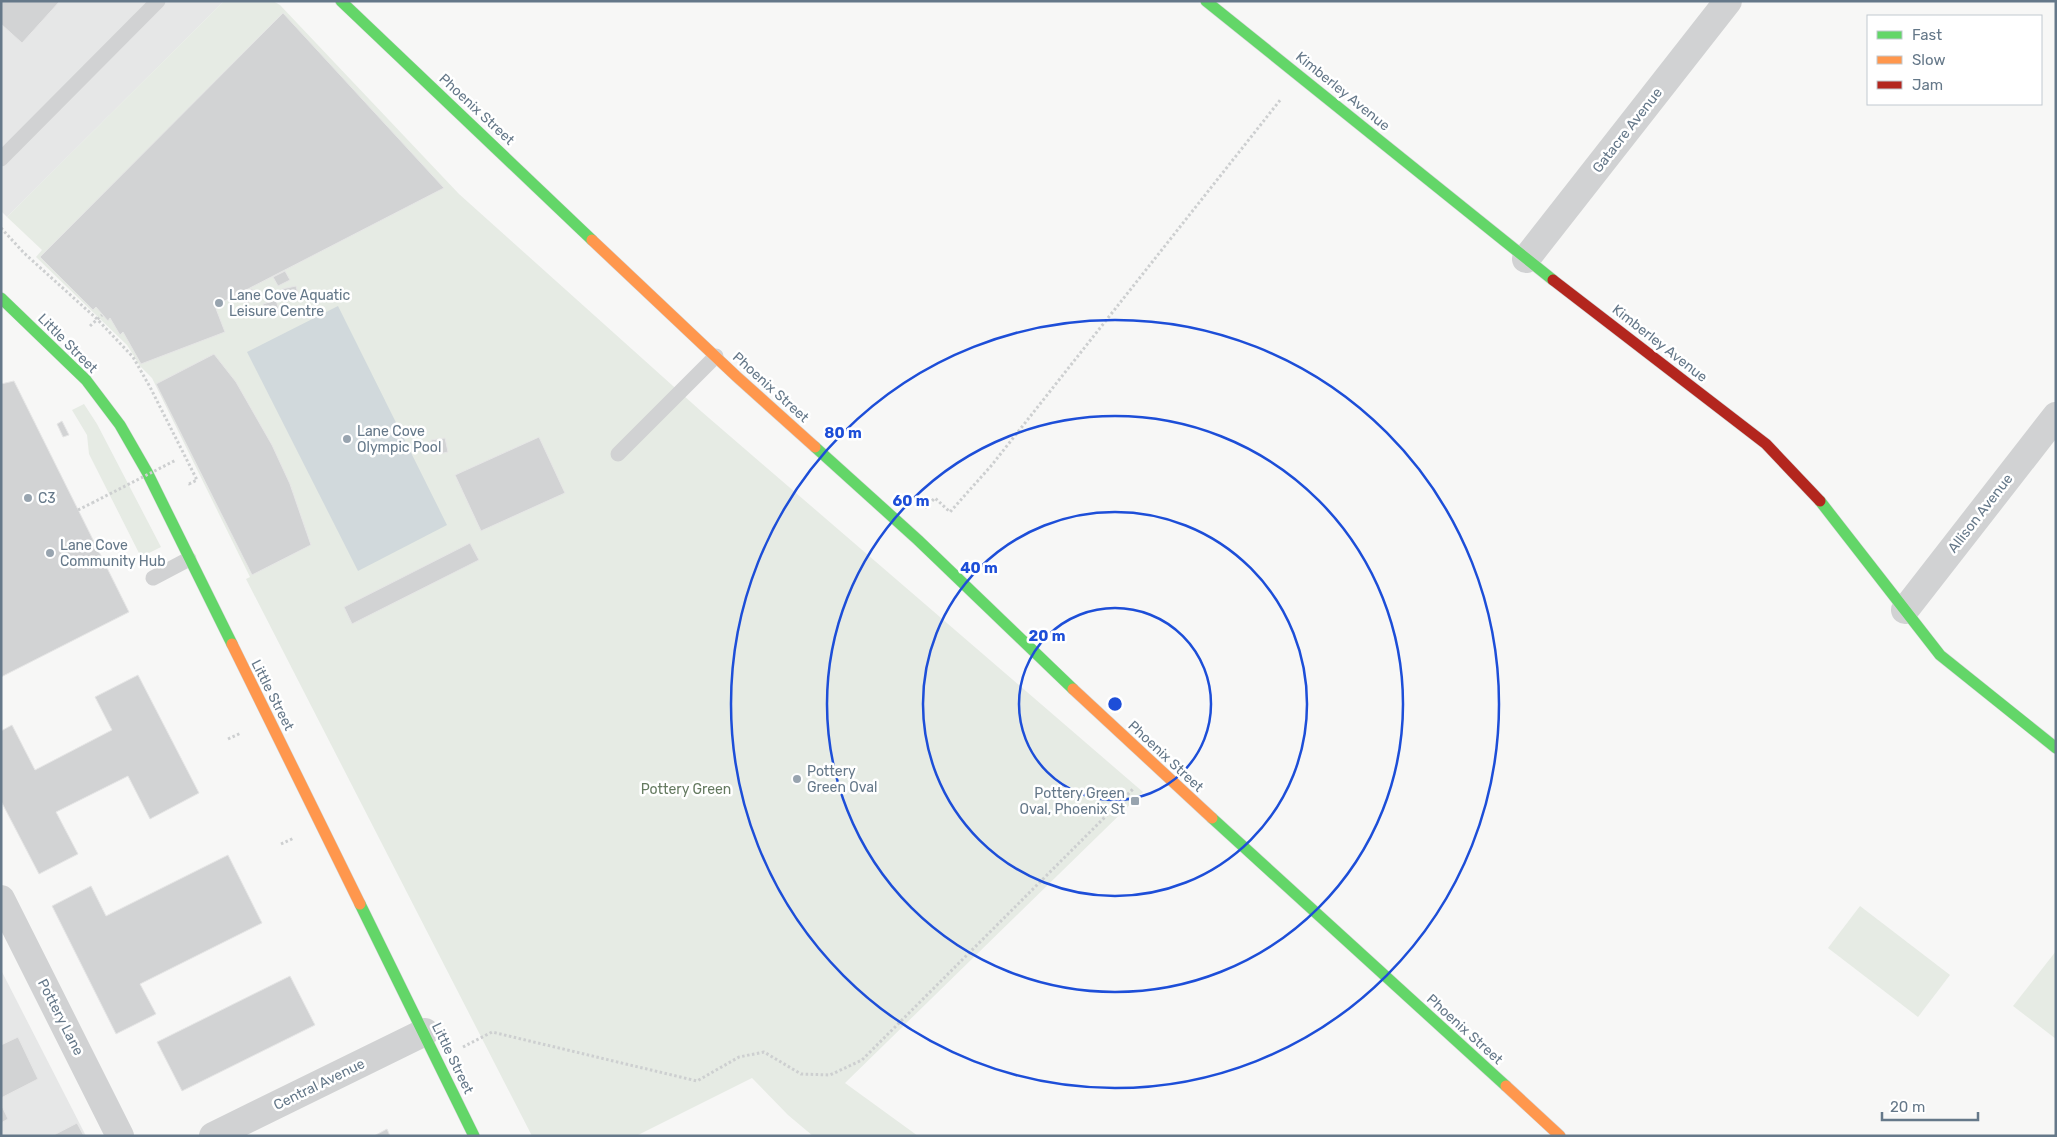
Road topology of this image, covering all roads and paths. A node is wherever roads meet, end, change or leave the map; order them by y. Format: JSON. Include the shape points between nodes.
{"nodes":[{"id":1,"x":158,"y":1,"type":"edge"},
{"id":2,"x":342,"y":1,"type":"edge"},
{"id":3,"x":1206,"y":1,"type":"edge"},
{"id":4,"x":1725,"y":2,"type":"edge"},
{"id":5,"x":1300,"y":75,"type":"junction"},
{"id":6,"x":1,"y":160,"type":"edge"},
{"id":7,"x":1,"y":228,"type":"edge"},
{"id":8,"x":1526,"y":259,"type":"junction"},
{"id":9,"x":74,"y":292,"type":"dead end"},
{"id":10,"x":70,"y":296,"type":"junction"},
{"id":11,"x":1,"y":298,"type":"edge"},
{"id":12,"x":102,"y":315,"type":"dead end"},
{"id":13,"x":98,"y":319,"type":"junction"},
{"id":14,"x":90,"y":326,"type":"dead end"},
{"id":15,"x":716,"y":356,"type":"junction"},
{"id":16,"x":2056,"y":416,"type":"edge"},
{"id":17,"x":618,"y":454,"type":"dead end"},
{"id":18,"x":180,"y":468,"type":"dead end"},
{"id":19,"x":185,"y":476,"type":"dead end"},
{"id":20,"x":78,"y":510,"type":"dead end"},
{"id":21,"x":918,"y":540,"type":"junction"},
{"id":22,"x":189,"y":559,"type":"junction"},
{"id":23,"x":153,"y":578,"type":"dead end"},
{"id":24,"x":1905,"y":610,"type":"junction"},
{"id":25,"x":2056,"y":748,"type":"edge"},
{"id":26,"x":1154,"y":766,"type":"junction"},
{"id":27,"x":1,"y":899,"type":"edge"},
{"id":28,"x":425,"y":1032,"type":"junction"},
{"id":29,"x":438,"y":1060,"type":"junction"},
{"id":30,"x":120,"y":1136,"type":"edge"},
{"id":31,"x":212,"y":1136,"type":"edge"},
{"id":32,"x":474,"y":1136,"type":"edge"},
{"id":33,"x":1560,"y":1136,"type":"edge"}],
"edges":[{"from":1,"to":6,"type":"lane"},
{"from":2,"to":15,"type":"street","name":"Phoenix Street"},
{"from":3,"to":5,"type":"street","name":"Kimberley Avenue"},
{"from":4,"to":8,"type":"street","name":"Gatacre Avenue"},
{"from":5,"to":8,"type":"street","name":"Kimberley Avenue"},
{"from":5,"to":21,"type":"path","via":[[990,466],[950,512],[935,498],[918,516]]},
{"from":7,"to":10,"type":"path"},
{"from":8,"to":24,"type":"street","name":"Kimberley Avenue","via":[[1766,444],[1821,502]]},
{"from":9,"to":10,"type":"path"},
{"from":10,"to":13,"type":"path"},
{"from":11,"to":22,"type":"street","name":"Little Street","via":[[86,380],[120,425]]},
{"from":12,"to":13,"type":"path"},
{"from":13,"to":14,"type":"path"},
{"from":13,"to":19,"type":"path","via":[[134,357],[197,480],[189,484]]},
{"from":15,"to":17,"type":"lane"},
{"from":15,"to":21,"type":"street","name":"Phoenix Street"},
{"from":16,"to":24,"type":"street","name":"Allison Avenue"},
{"from":18,"to":20,"type":"path","bridge":true,"via":[[176,460]]},
{"from":21,"to":26,"type":"street","name":"Phoenix Street"},
{"from":22,"to":23,"type":"lane"},
{"from":22,"to":28,"type":"street","name":"Little Street"},
{"from":24,"to":25,"type":"street","name":"Kimberley Avenue","via":[[1940,655]]},
{"from":26,"to":29,"type":"path","via":[[862,1060],[830,1075],[801,1074],[764,1052],[739,1057],[697,1081],[492,1032]]},
{"from":26,"to":33,"type":"street","name":"Phoenix Street"},
{"from":27,"to":30,"type":"street","name":"Pottery Lane"},
{"from":28,"to":29,"type":"street","name":"Little Street"},
{"from":28,"to":31,"type":"street","name":"Central Avenue"},
{"from":29,"to":32,"type":"street","name":"Little Street"}]}
